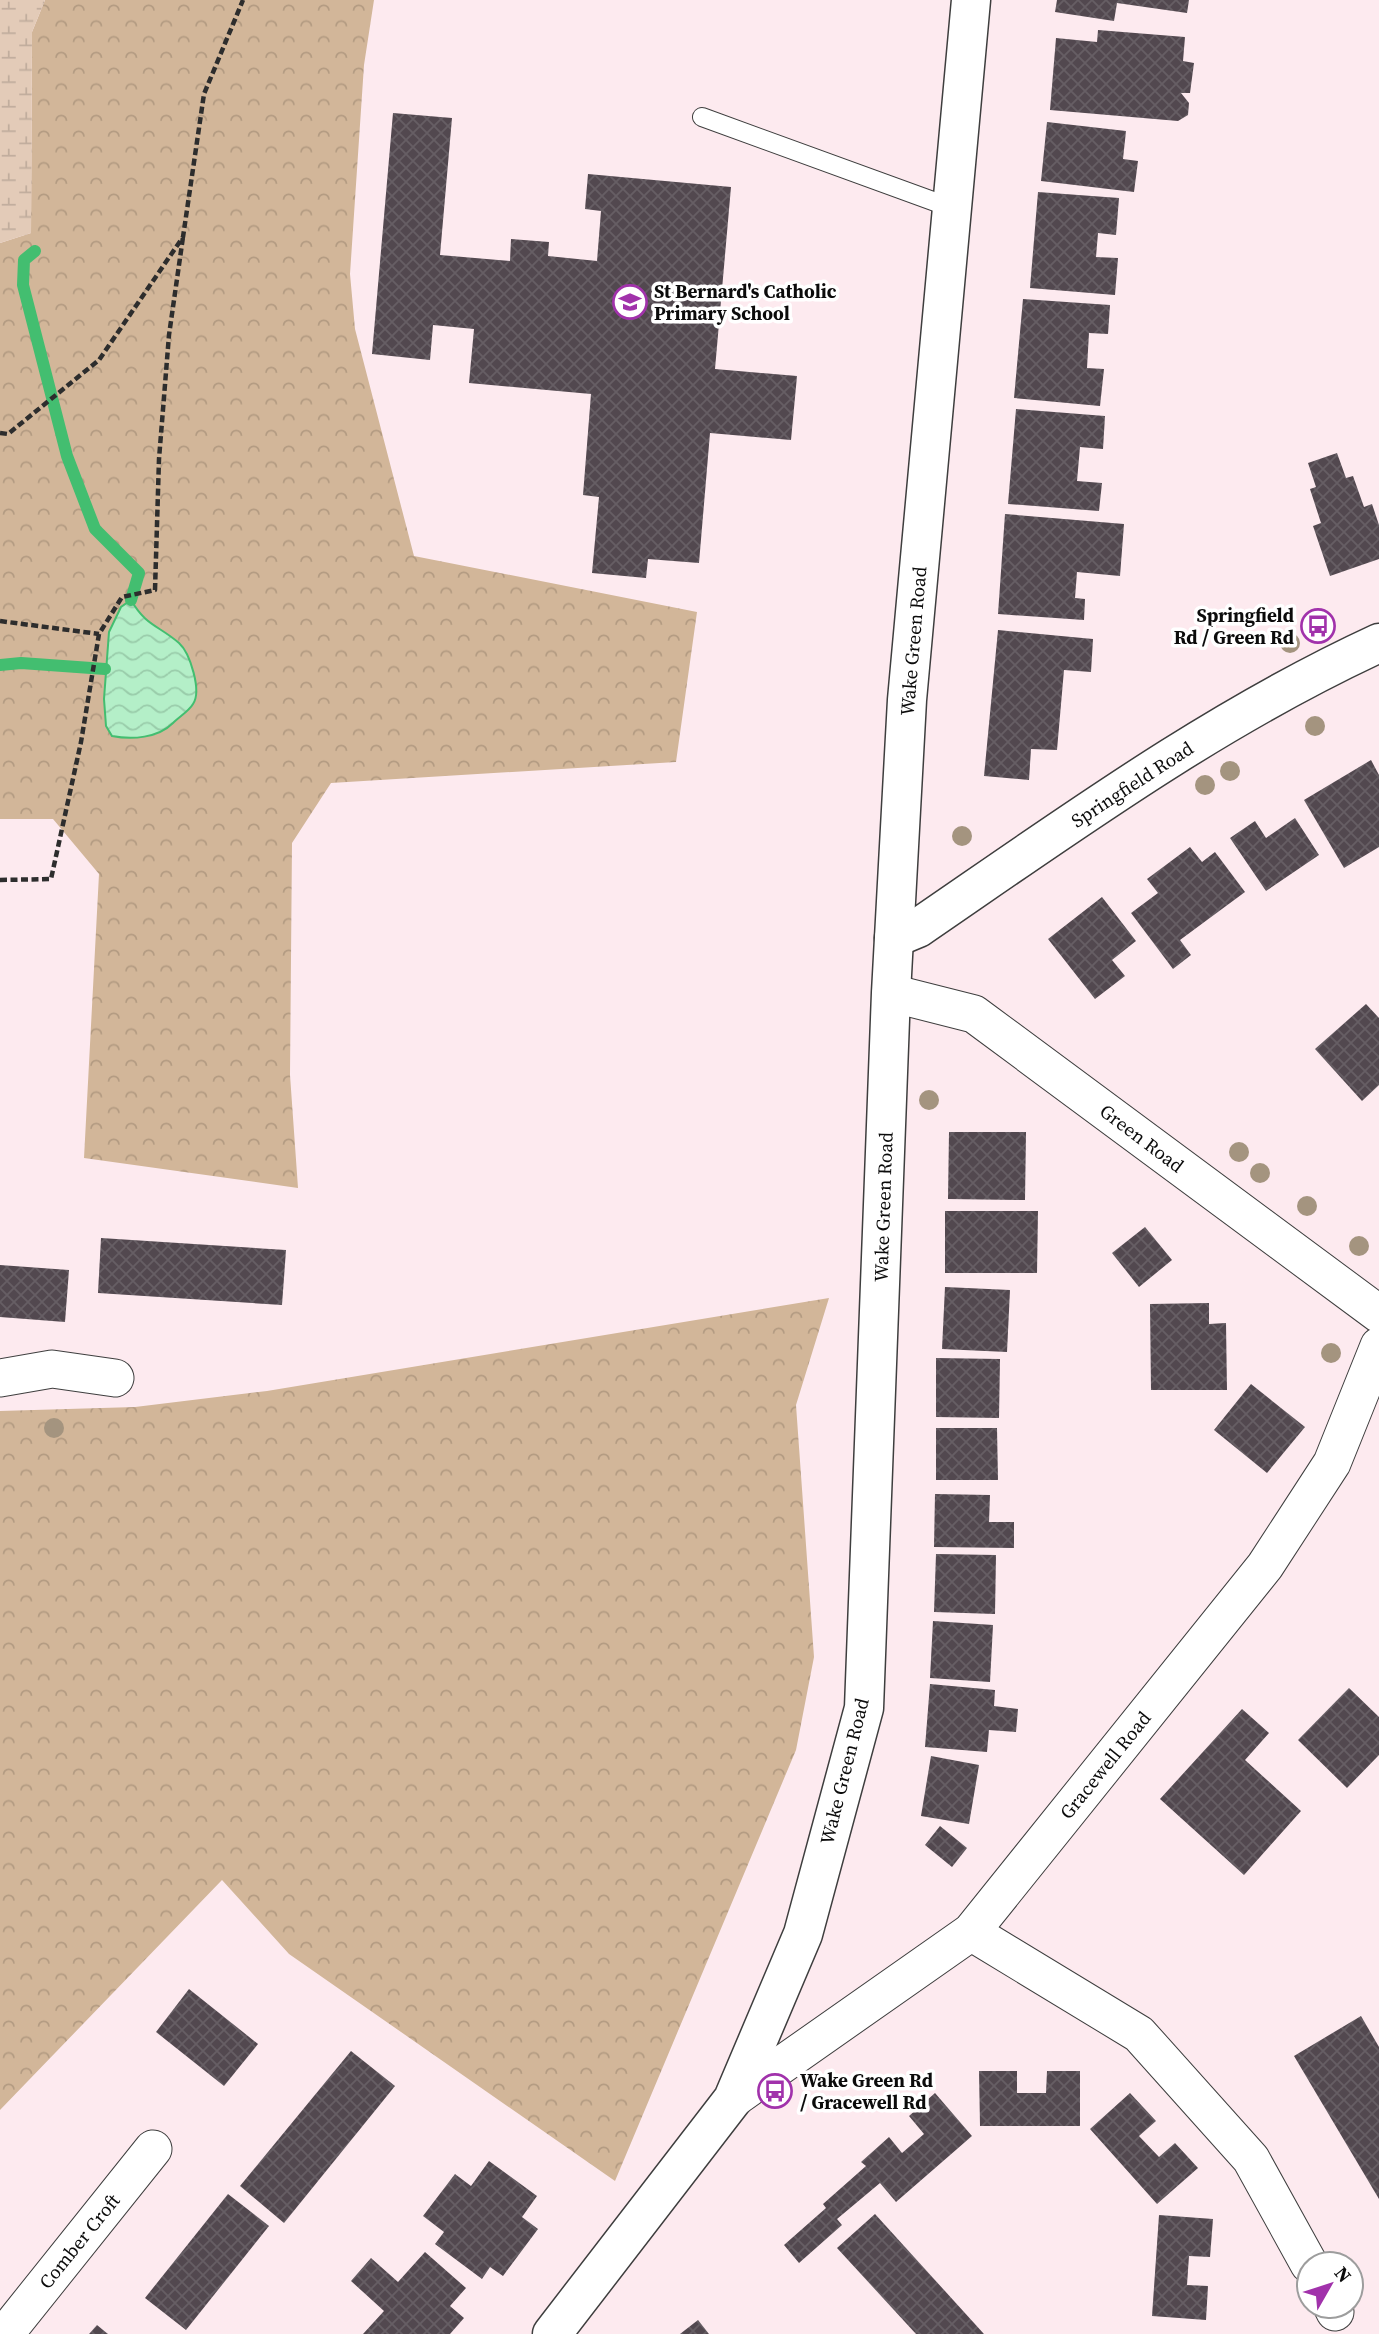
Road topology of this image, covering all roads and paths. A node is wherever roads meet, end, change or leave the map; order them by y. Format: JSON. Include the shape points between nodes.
{"nodes":[{"id":1,"x":243,"y":0,"type":"edge"},
{"id":2,"x":971,"y":0,"type":"edge"},
{"id":3,"x":702,"y":117,"type":"dead end"},
{"id":4,"x":952,"y":208,"type":"junction"},
{"id":5,"x":183,"y":237,"type":"junction"},
{"id":6,"x":0,"y":433,"type":"edge"},
{"id":7,"x":0,"y":621,"type":"edge"},
{"id":8,"x":99,"y":634,"type":"junction"},
{"id":9,"x":1379,"y":643,"type":"edge"},
{"id":10,"x":0,"y":880,"type":"edge"},
{"id":11,"x":894,"y":939,"type":"junction"},
{"id":12,"x":891,"y":993,"type":"junction"},
{"id":13,"x":1379,"y":1314,"type":"edge"},
{"id":14,"x":1379,"y":1346,"type":"edge"},
{"id":15,"x":0,"y":1378,"type":"edge"},
{"id":16,"x":115,"y":1378,"type":"dead end"},
{"id":17,"x":971,"y":1932,"type":"junction"},
{"id":18,"x":733,"y":2099,"type":"junction"},
{"id":19,"x":153,"y":2149,"type":"dead end"},
{"id":20,"x":1301,"y":2250,"type":"edge"},
{"id":21,"x":5,"y":2334,"type":"edge"},
{"id":22,"x":552,"y":2334,"type":"edge"}],
"edges":[{"from":1,"to":5,"type":"path","via":[[204,94]]},
{"from":2,"to":4,"type":"street","name":"Wake Green Road"},
{"from":3,"to":4,"type":"lane"},
{"from":4,"to":11,"type":"street","name":"Wake Green Road","via":[[907,700]]},
{"from":5,"to":6,"type":"path","via":[[99,360],[8,434]]},
{"from":5,"to":8,"type":"path","via":[[159,459],[155,590],[122,597]]},
{"from":7,"to":8,"type":"path"},
{"from":8,"to":10,"type":"path","via":[[51,879]]},
{"from":9,"to":11,"type":"street","name":"Springfield Road","via":[[1314,673],[1144,774],[918,928]]},
{"from":11,"to":12,"type":"street","name":"Wake Green Road"},
{"from":12,"to":13,"type":"street","name":"Green Road","via":[[974,1014]]},
{"from":12,"to":18,"type":"street","name":"Wake Green Road","via":[[864,1708],[803,1934]]},
{"from":14,"to":17,"type":"street","name":"Gracewell Road","via":[[1332,1464],[1265,1566]]},
{"from":15,"to":16,"type":"street","via":[[52,1369]]},
{"from":17,"to":18,"type":"street","name":"Gracewell Road"},
{"from":17,"to":20,"type":"street","via":[[1139,2034],[1251,2159]]},
{"from":18,"to":22,"type":"street","name":"Wake Green Road"},
{"from":19,"to":21,"type":"street","name":"Comber Croft"}]}
